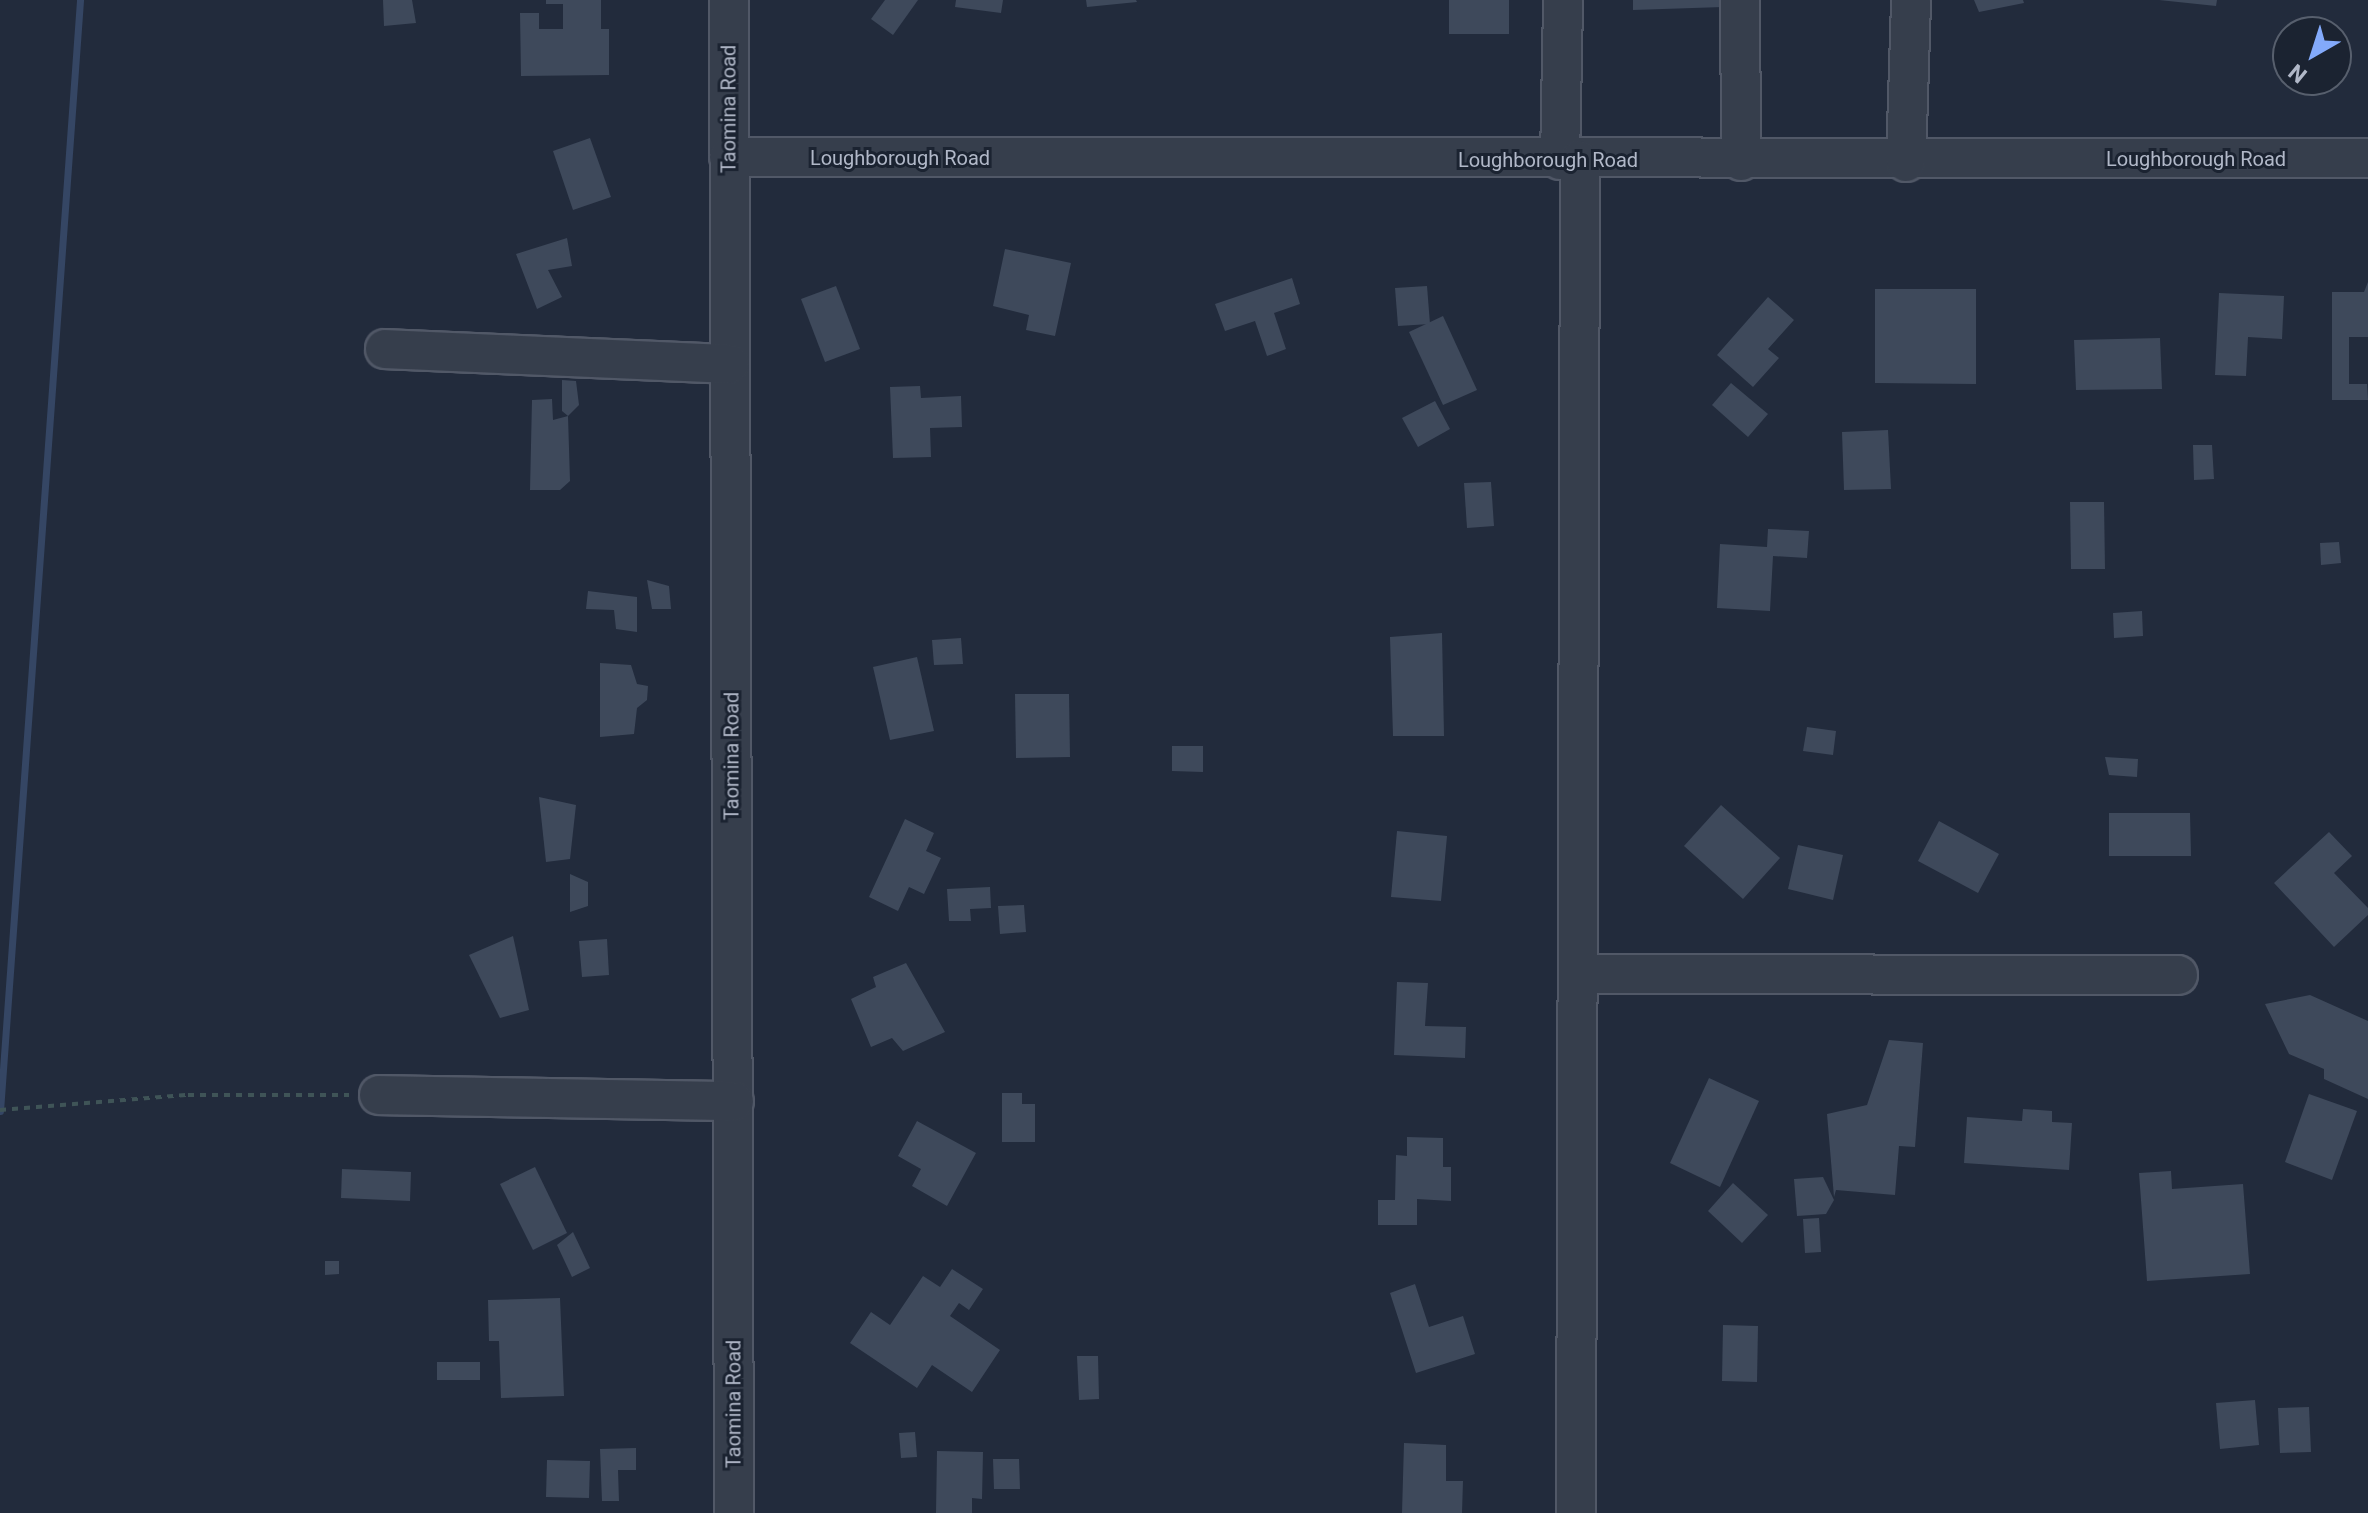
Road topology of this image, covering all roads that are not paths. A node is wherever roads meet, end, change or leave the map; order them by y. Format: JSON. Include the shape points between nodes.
{"nodes":[{"id":1,"x":729,"y":0,"type":"edge"},
{"id":2,"x":1563,"y":0,"type":"edge"},
{"id":3,"x":1740,"y":0,"type":"edge"},
{"id":4,"x":1911,"y":0,"type":"edge"},
{"id":5,"x":729,"y":157,"type":"junction"},
{"id":6,"x":2368,"y":158,"type":"edge"},
{"id":7,"x":1570,"y":160,"type":"junction"},
{"id":8,"x":1741,"y":161,"type":"junction"},
{"id":9,"x":1906,"y":162,"type":"junction"},
{"id":10,"x":385,"y":349,"type":"dead end"},
{"id":11,"x":730,"y":364,"type":"junction"},
{"id":12,"x":1578,"y":974,"type":"junction"},
{"id":13,"x":2178,"y":975,"type":"dead end"},
{"id":14,"x":379,"y":1095,"type":"road end"},
{"id":15,"x":734,"y":1101,"type":"junction"},
{"id":16,"x":734,"y":1513,"type":"edge"},
{"id":17,"x":1576,"y":1513,"type":"edge"}],
"edges":[{"from":1,"to":5,"type":"street","name":"Taomina Road"},
{"from":2,"to":7,"type":"street"},
{"from":3,"to":8,"type":"street"},
{"from":4,"to":9,"type":"street"},
{"from":5,"to":7,"type":"street","name":"Loughborough Road"},
{"from":5,"to":11,"type":"street","name":"Taomina Road"},
{"from":6,"to":9,"type":"street","name":"Loughborough Road"},
{"from":7,"to":8,"type":"street","name":"Loughborough Road"},
{"from":7,"to":12,"type":"street"},
{"from":8,"to":9,"type":"street","name":"Loughborough Road"},
{"from":10,"to":11,"type":"street"},
{"from":11,"to":15,"type":"street","name":"Taomina Road"},
{"from":12,"to":13,"type":"street"},
{"from":12,"to":17,"type":"street"},
{"from":14,"to":15,"type":"street"},
{"from":15,"to":16,"type":"street","name":"Taomina Road"}]}
